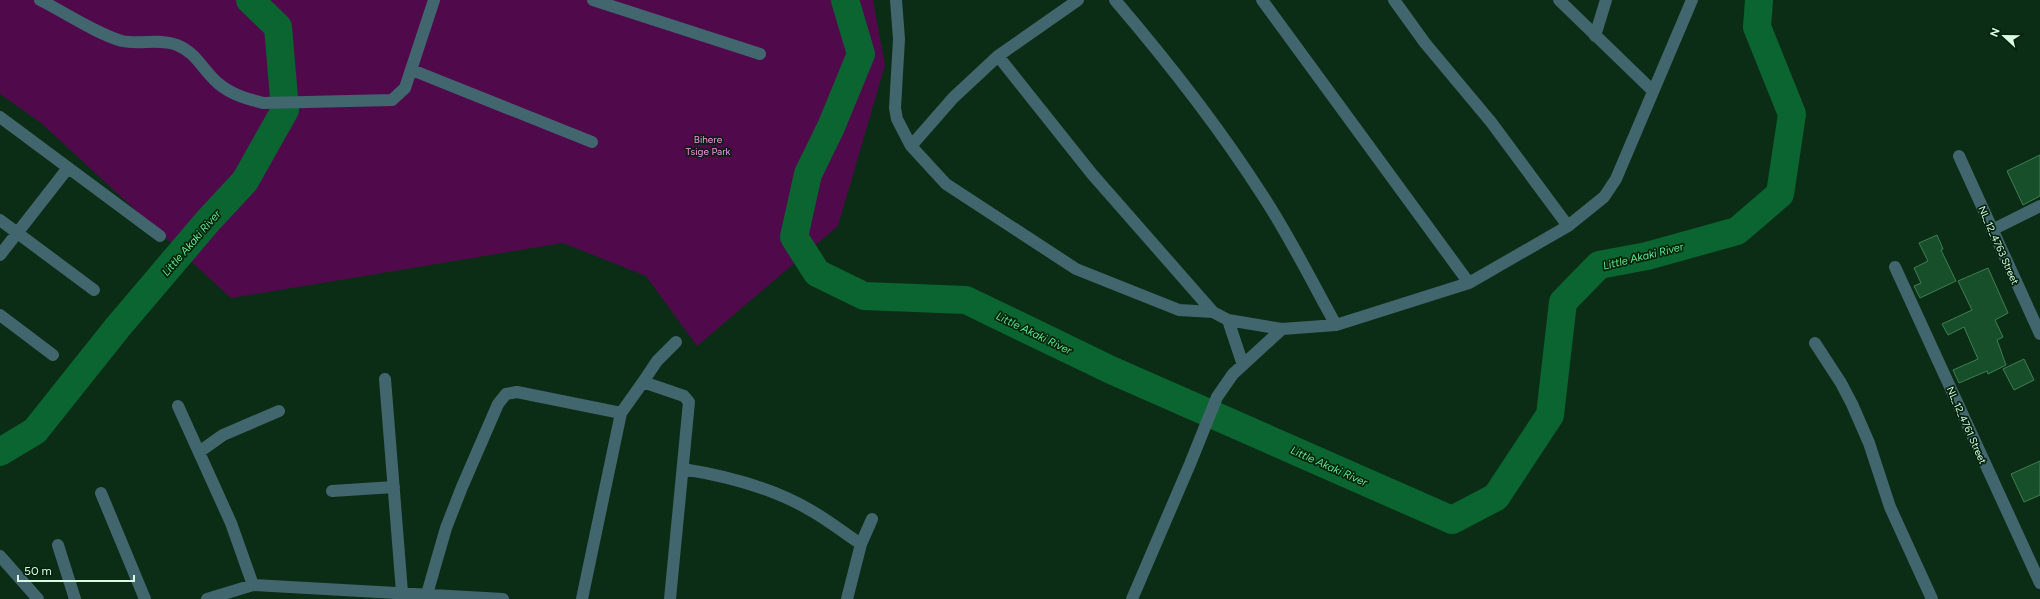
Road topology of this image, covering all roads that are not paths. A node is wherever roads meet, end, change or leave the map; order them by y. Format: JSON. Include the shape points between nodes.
{"nodes":[{"id":1,"x":40,"y":0,"type":"edge"},
{"id":2,"x":434,"y":0,"type":"edge"},
{"id":3,"x":593,"y":0,"type":"edge"},
{"id":4,"x":896,"y":0,"type":"edge"},
{"id":5,"x":1078,"y":0,"type":"edge"},
{"id":6,"x":1115,"y":0,"type":"edge"},
{"id":7,"x":1262,"y":0,"type":"edge"},
{"id":8,"x":1394,"y":0,"type":"edge"},
{"id":9,"x":1559,"y":0,"type":"edge"},
{"id":10,"x":1606,"y":0,"type":"edge"},
{"id":11,"x":1692,"y":0,"type":"edge"},
{"id":12,"x":1595,"y":36,"type":"junction"},
{"id":13,"x":760,"y":54,"type":"dead end"},
{"id":14,"x":998,"y":56,"type":"junction"},
{"id":15,"x":412,"y":70,"type":"junction"},
{"id":16,"x":1653,"y":91,"type":"junction"},
{"id":17,"x":0,"y":117,"type":"edge"},
{"id":18,"x":592,"y":142,"type":"dead end"},
{"id":19,"x":911,"y":146,"type":"junction"},
{"id":20,"x":1959,"y":156,"type":"dead end"},
{"id":21,"x":68,"y":168,"type":"junction"},
{"id":22,"x":2040,"y":206,"type":"edge"},
{"id":23,"x":0,"y":220,"type":"edge"},
{"id":24,"x":1568,"y":226,"type":"junction"},
{"id":25,"x":1992,"y":230,"type":"junction"},
{"id":26,"x":18,"y":233,"type":"junction"},
{"id":27,"x":160,"y":236,"type":"dead end"},
{"id":28,"x":0,"y":255,"type":"edge"},
{"id":29,"x":1895,"y":267,"type":"dead end"},
{"id":30,"x":1469,"y":283,"type":"junction"},
{"id":31,"x":94,"y":290,"type":"dead end"},
{"id":32,"x":1213,"y":312,"type":"junction"},
{"id":33,"x":0,"y":315,"type":"edge"},
{"id":34,"x":1228,"y":320,"type":"junction"},
{"id":35,"x":1336,"y":325,"type":"junction"},
{"id":36,"x":1282,"y":329,"type":"junction"},
{"id":37,"x":2040,"y":334,"type":"edge"},
{"id":38,"x":676,"y":342,"type":"dead end"},
{"id":39,"x":1815,"y":343,"type":"dead end"},
{"id":40,"x":53,"y":355,"type":"dead end"},
{"id":41,"x":1243,"y":365,"type":"junction"},
{"id":42,"x":385,"y":380,"type":"dead end"},
{"id":43,"x":643,"y":382,"type":"junction"},
{"id":44,"x":178,"y":406,"type":"dead end"},
{"id":45,"x":279,"y":411,"type":"dead end"},
{"id":46,"x":621,"y":413,"type":"junction"},
{"id":47,"x":199,"y":452,"type":"junction"},
{"id":48,"x":683,"y":469,"type":"junction"},
{"id":49,"x":394,"y":487,"type":"junction"},
{"id":50,"x":332,"y":491,"type":"dead end"},
{"id":51,"x":101,"y":493,"type":"dead end"},
{"id":52,"x":872,"y":519,"type":"dead end"},
{"id":53,"x":861,"y":544,"type":"junction"},
{"id":54,"x":58,"y":545,"type":"dead end"},
{"id":55,"x":0,"y":556,"type":"edge"},
{"id":56,"x":2040,"y":583,"type":"edge"},
{"id":57,"x":252,"y":585,"type":"junction"},
{"id":58,"x":402,"y":592,"type":"junction"},
{"id":59,"x":298,"y":594,"type":"edge"},
{"id":60,"x":427,"y":594,"type":"junction"},
{"id":61,"x":38,"y":599,"type":"edge"},
{"id":62,"x":75,"y":599,"type":"edge"},
{"id":63,"x":145,"y":599,"type":"edge"},
{"id":64,"x":207,"y":599,"type":"edge"},
{"id":65,"x":503,"y":599,"type":"edge"},
{"id":66,"x":582,"y":599,"type":"edge"},
{"id":67,"x":670,"y":599,"type":"edge"},
{"id":68,"x":847,"y":599,"type":"edge"},
{"id":69,"x":1132,"y":599,"type":"edge"},
{"id":70,"x":1932,"y":599,"type":"edge"}],
"edges":[{"from":1,"to":15,"type":"street","via":[[111,37],[124,41],[176,44],[195,56],[218,84],[244,98],[263,103],[392,100],[405,88]]},
{"from":2,"to":15,"type":"street"},
{"from":3,"to":13,"type":"street"},
{"from":4,"to":19,"type":"street","via":[[899,39],[895,108],[897,119]]},
{"from":5,"to":14,"type":"street"},
{"from":6,"to":35,"type":"street","via":[[1206,113],[1264,196]]},
{"from":7,"to":30,"type":"street"},
{"from":8,"to":24,"type":"street"},
{"from":9,"to":12,"type":"street"},
{"from":10,"to":12,"type":"street"},
{"from":11,"to":16,"type":"street"},
{"from":12,"to":16,"type":"street"},
{"from":14,"to":19,"type":"street","via":[[953,98]]},
{"from":14,"to":32,"type":"street","via":[[1092,174]]},
{"from":15,"to":18,"type":"street"},
{"from":16,"to":24,"type":"street","via":[[1616,179],[1604,196]]},
{"from":17,"to":21,"type":"street"},
{"from":19,"to":32,"type":"street","via":[[946,184],[1076,269],[1179,310]]},
{"from":20,"to":25,"type":"street","name":"NL_12_4763 Street"},
{"from":21,"to":26,"type":"street"},
{"from":21,"to":27,"type":"street"},
{"from":22,"to":25,"type":"street"},
{"from":23,"to":26,"type":"street"},
{"from":24,"to":30,"type":"street"},
{"from":25,"to":37,"type":"street","name":"NL_12_4763 Street"},
{"from":26,"to":28,"type":"street"},
{"from":26,"to":31,"type":"street"},
{"from":29,"to":56,"type":"street","name":"NL_12_4761 Street"},
{"from":30,"to":35,"type":"street"},
{"from":32,"to":34,"type":"street"},
{"from":33,"to":40,"type":"street"},
{"from":34,"to":36,"type":"street"},
{"from":34,"to":41,"type":"street"},
{"from":35,"to":36,"type":"street"},
{"from":36,"to":41,"type":"street"},
{"from":38,"to":43,"type":"street","via":[[657,361]]},
{"from":39,"to":70,"type":"street","via":[[1852,404],[1869,443],[1890,507]]},
{"from":41,"to":69,"type":"street","via":[[1228,379],[1217,398]]},
{"from":42,"to":49,"type":"street"},
{"from":43,"to":46,"type":"street"},
{"from":43,"to":48,"type":"street","via":[[688,399]]},
{"from":44,"to":47,"type":"street"},
{"from":45,"to":47,"type":"street","via":[[223,435]]},
{"from":46,"to":60,"type":"street","via":[[517,392],[506,394],[498,404],[462,487],[446,528]]},
{"from":46,"to":66,"type":"street"},
{"from":47,"to":57,"type":"street","via":[[231,523]]},
{"from":48,"to":53,"type":"street","via":[[733,478],[784,498],[811,510]]},
{"from":48,"to":67,"type":"street"},
{"from":49,"to":50,"type":"street"},
{"from":49,"to":58,"type":"street"},
{"from":51,"to":63,"type":"street"},
{"from":52,"to":53,"type":"street"},
{"from":53,"to":68,"type":"street"},
{"from":54,"to":62,"type":"street"},
{"from":55,"to":61,"type":"street"},
{"from":57,"to":59,"type":"street"},
{"from":57,"to":64,"type":"street"},
{"from":58,"to":59,"type":"street"},
{"from":58,"to":60,"type":"street"},
{"from":60,"to":65,"type":"street"}]}
